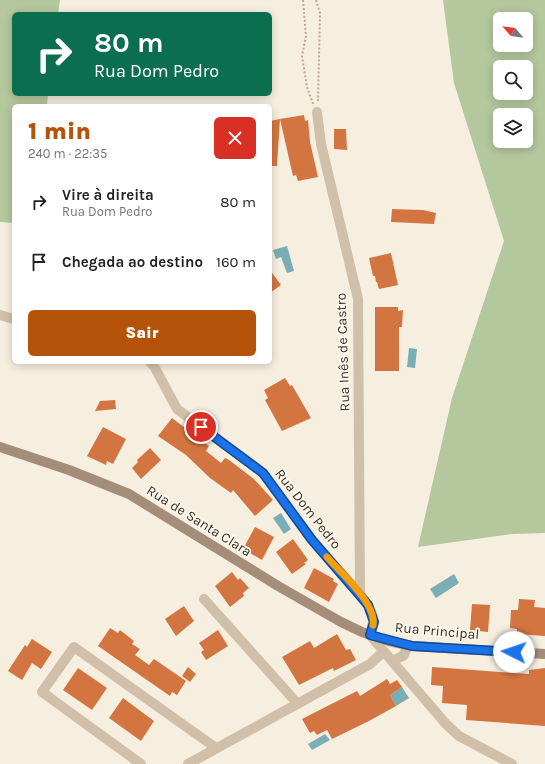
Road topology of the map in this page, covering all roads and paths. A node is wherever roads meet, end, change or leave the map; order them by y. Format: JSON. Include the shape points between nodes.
{"nodes":[{"id":1,"x":303,"y":0,"type":"edge"},
{"id":2,"x":316,"y":0,"type":"edge"},
{"id":3,"x":316,"y":112,"type":"junction"},
{"id":4,"x":0,"y":316,"type":"edge"},
{"id":5,"x":12,"y":319,"type":"edge"},
{"id":6,"x":152,"y":364,"type":"edge"},
{"id":7,"x":0,"y":447,"type":"edge"},
{"id":8,"x":360,"y":594,"type":"junction"},
{"id":9,"x":204,"y":599,"type":"dead end"},
{"id":10,"x":373,"y":636,"type":"junction"},
{"id":11,"x":409,"y":646,"type":"junction"},
{"id":12,"x":383,"y":652,"type":"junction"},
{"id":13,"x":545,"y":654,"type":"edge"},
{"id":14,"x":392,"y":661,"type":"junction"},
{"id":15,"x":298,"y":703,"type":"junction"},
{"id":16,"x":216,"y":748,"type":"junction"},
{"id":17,"x":141,"y":764,"type":"edge"},
{"id":18,"x":188,"y":764,"type":"edge"},
{"id":19,"x":512,"y":764,"type":"edge"}],
"edges":[{"from":1,"to":3,"type":"path","via":[[306,36],[302,56],[307,87]]},
{"from":2,"to":3,"type":"path","via":[[320,14],[320,94]]},
{"from":3,"to":8,"type":"street","name":"Rua Inês de Castro","via":[[321,144],[358,299]]},
{"from":4,"to":5,"type":"street"},
{"from":6,"to":8,"type":"street","name":"Rua Dom Pedro","via":[[177,408],[263,473],[312,540]]},
{"from":7,"to":10,"type":"street","name":"Rua de Santa Clara","via":[[69,470],[129,494],[278,586],[341,622]]},
{"from":8,"to":10,"type":"street","name":"Rua Dom Pedro","via":[[373,616]]},
{"from":9,"to":15,"type":"street"},
{"from":10,"to":11,"type":"street","name":"Rua Principal"},
{"from":10,"to":12,"type":"street"},
{"from":11,"to":13,"type":"street","name":"Rua Principal"},
{"from":11,"to":14,"type":"street","via":[[404,656]]},
{"from":12,"to":14,"type":"street"},
{"from":12,"to":15,"type":"street","via":[[370,664]]},
{"from":14,"to":19,"type":"street","via":[[458,736]]},
{"from":15,"to":16,"type":"street"},
{"from":16,"to":17,"type":"street","via":[[74,647],[42,692]]},
{"from":16,"to":18,"type":"street"}]}
